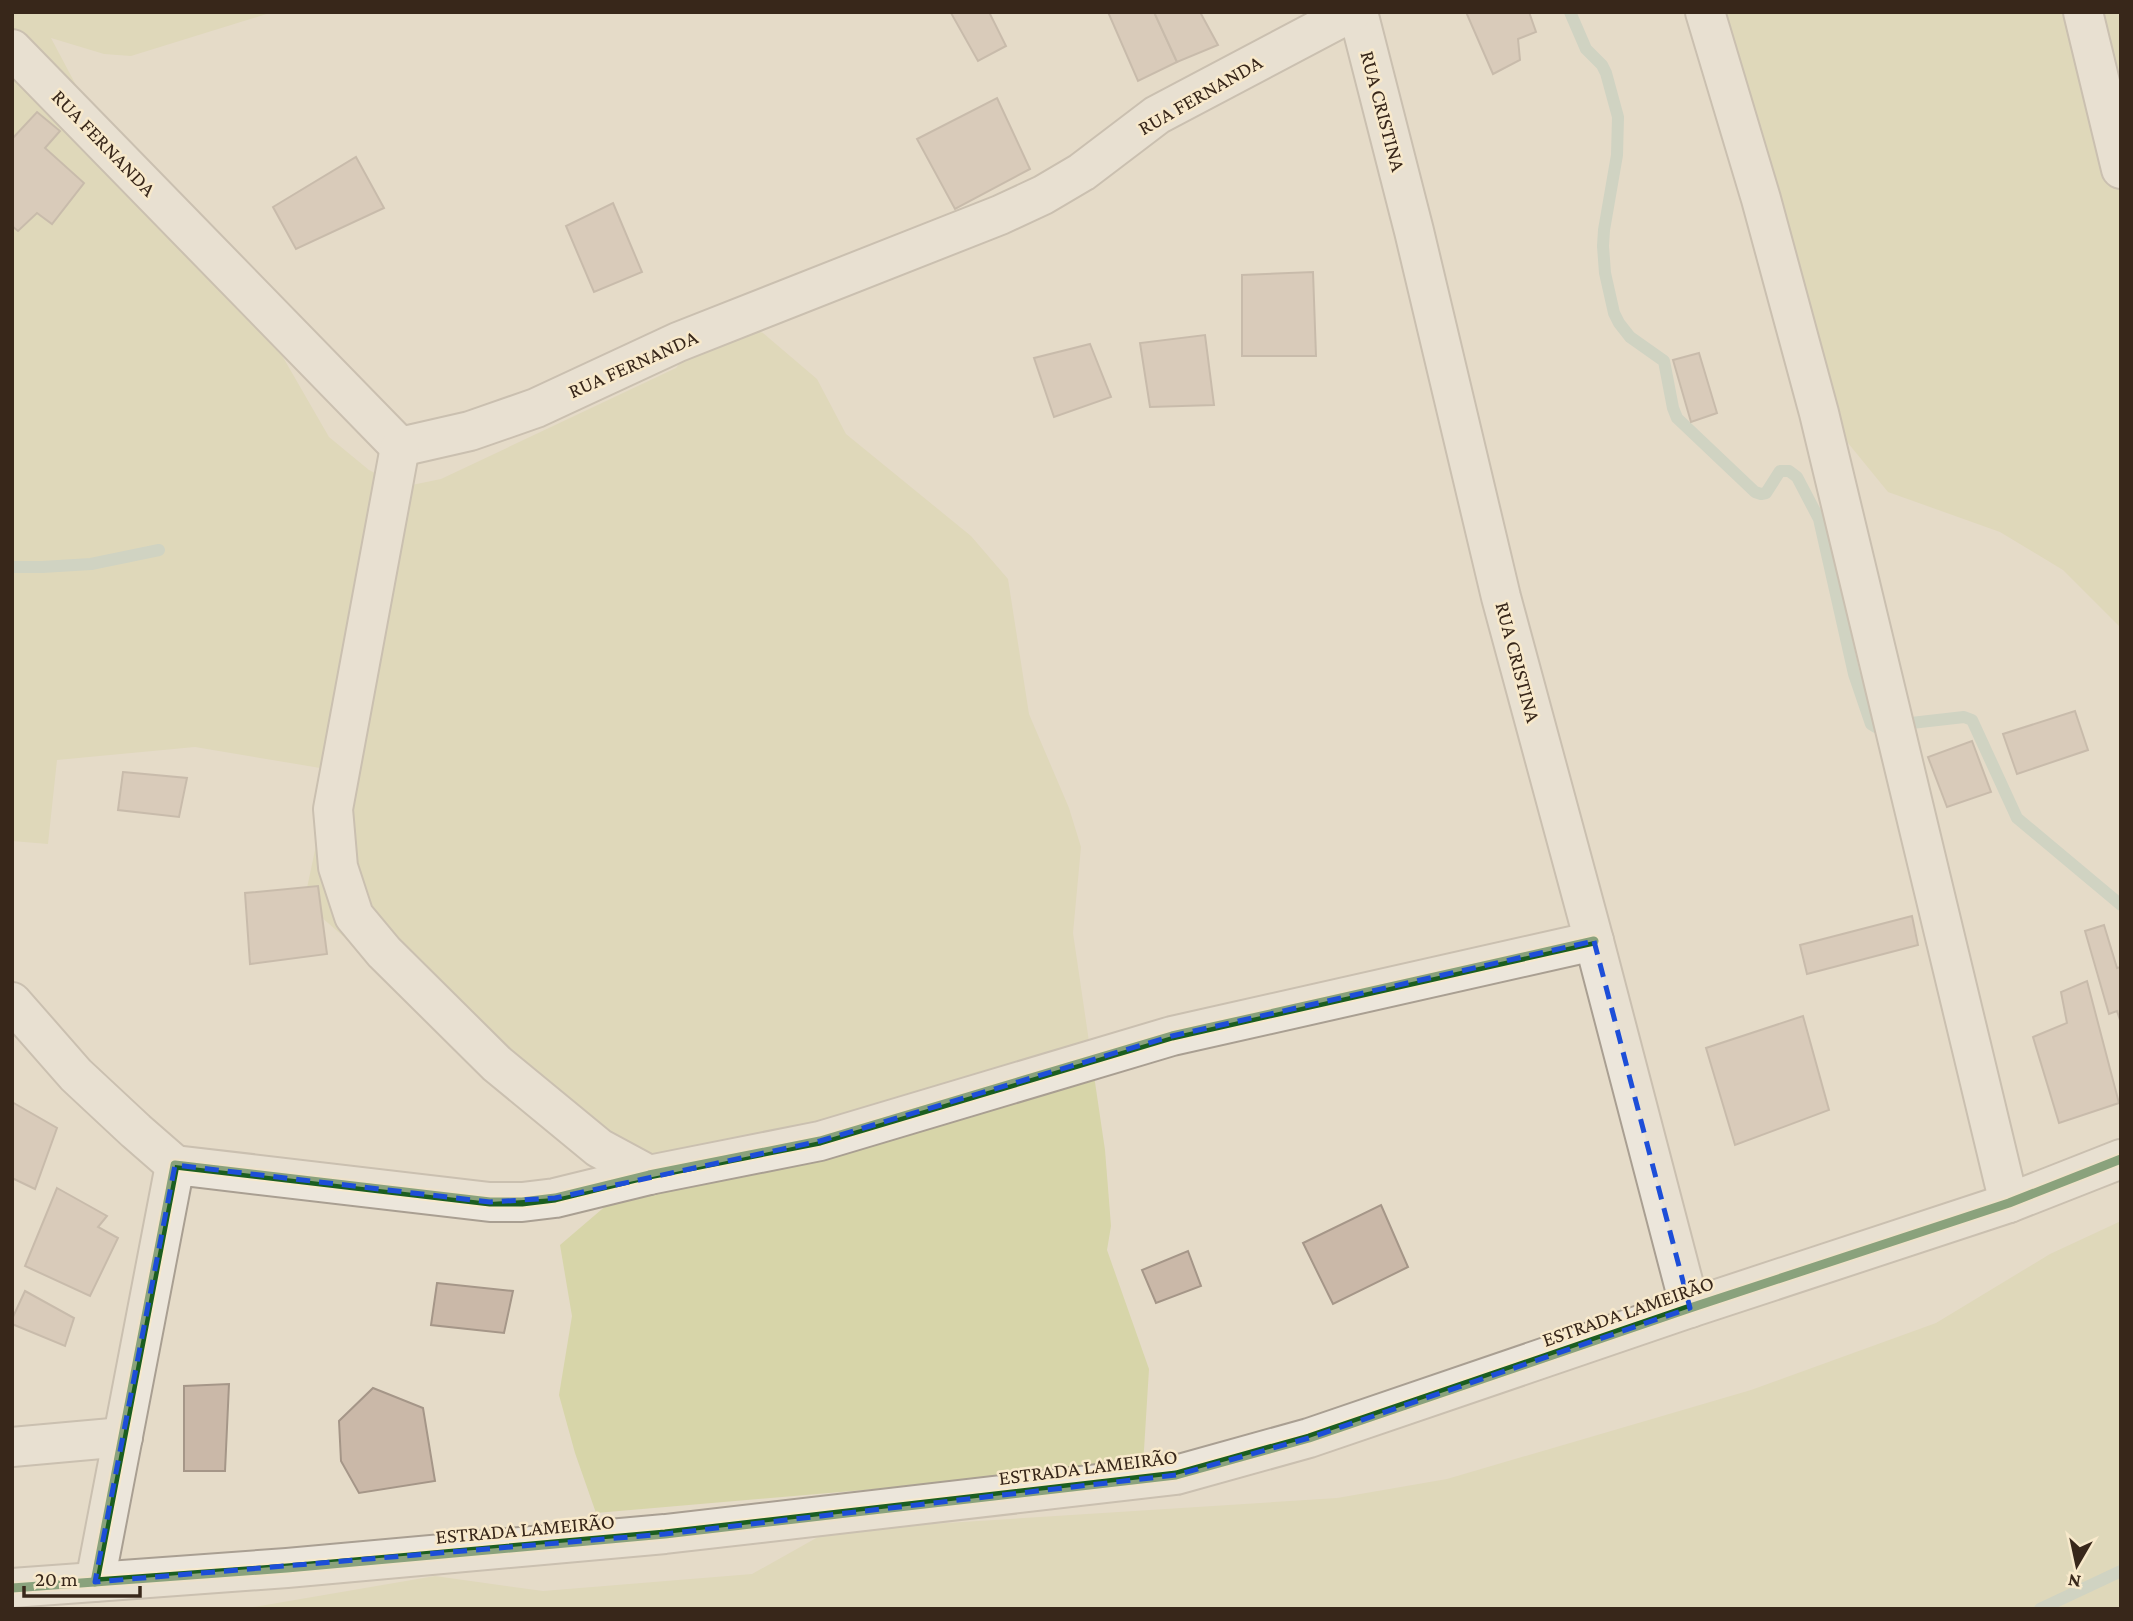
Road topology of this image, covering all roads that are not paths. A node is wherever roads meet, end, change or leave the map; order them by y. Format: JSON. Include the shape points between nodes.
{"nodes":[{"id":1,"x":1352,"y":12,"type":"edge"},
{"id":2,"x":1358,"y":12,"type":"edge"},
{"id":3,"x":1705,"y":12,"type":"edge"},
{"id":4,"x":2083,"y":12,"type":"edge"},
{"id":5,"x":12,"y":49,"type":"edge"},
{"id":6,"x":2121,"y":170,"type":"edge"},
{"id":7,"x":400,"y":447,"type":"junction"},
{"id":8,"x":1594,"y":941,"type":"junction"},
{"id":9,"x":12,"y":1002,"type":"edge"},
{"id":10,"x":2121,"y":1159,"type":"edge"},
{"id":11,"x":176,"y":1165,"type":"junction"},
{"id":12,"x":649,"y":1175,"type":"junction"},
{"id":13,"x":2009,"y":1203,"type":"junction"},
{"id":14,"x":1690,"y":1308,"type":"junction"},
{"id":15,"x":123,"y":1437,"type":"junction"},
{"id":16,"x":12,"y":1447,"type":"edge"},
{"id":17,"x":95,"y":1582,"type":"junction"},
{"id":18,"x":12,"y":1588,"type":"edge"}],
"edges":[{"from":1,"to":7,"type":"street","name":"RUA FERNANDA","via":[[1157,115],[1082,172],[1000,215],[678,342],[536,408]]},
{"from":2,"to":8,"type":"street","name":"RUA CRISTINA","via":[[1501,597]]},
{"from":3,"to":13,"type":"street","via":[[1819,413]]},
{"from":4,"to":6,"type":"street"},
{"from":5,"to":7,"type":"street","name":"RUA FERNANDA"},
{"from":7,"to":12,"type":"street","via":[[333,809],[338,867],[354,916],[384,952],[497,1063],[599,1148]]},
{"from":8,"to":12,"type":"street","via":[[1172,1036],[820,1141]]},
{"from":8,"to":14,"type":"street","name":"RUA CRISTINA"},
{"from":9,"to":11,"type":"street","via":[[76,1075]]},
{"from":10,"to":13,"type":"street","name":"ESTRADA LAMEIRÃO"},
{"from":11,"to":12,"type":"street","via":[[489,1202],[555,1198]]},
{"from":11,"to":15,"type":"street"},
{"from":13,"to":14,"type":"street","name":"ESTRADA LAMEIRÃO"},
{"from":14,"to":17,"type":"street","name":"ESTRADA LAMEIRÃO","via":[[1309,1438],[1176,1475],[665,1534]]},
{"from":15,"to":16,"type":"street"},
{"from":15,"to":17,"type":"street"},
{"from":17,"to":18,"type":"street","name":"ESTRADA LAMEIRÃO"}]}
